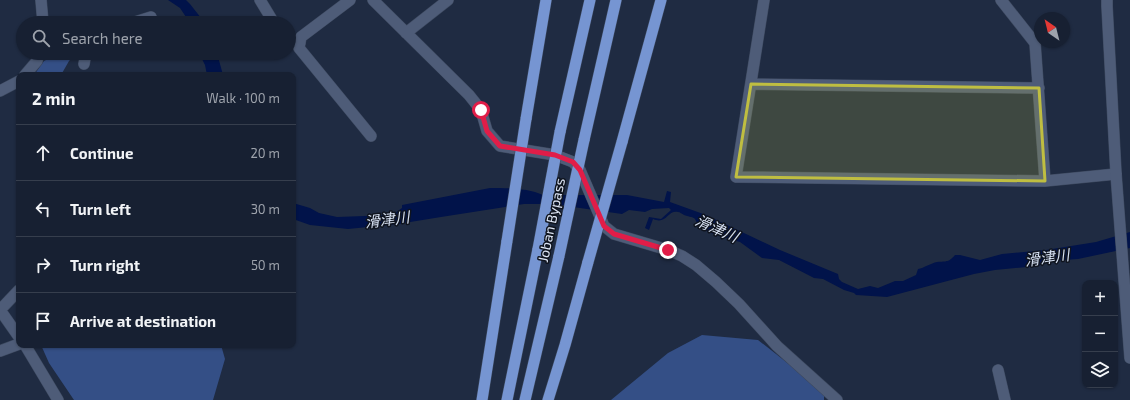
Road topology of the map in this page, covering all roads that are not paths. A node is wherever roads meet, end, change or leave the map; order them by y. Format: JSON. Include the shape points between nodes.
{"nodes":[{"id":1,"x":41,"y":0,"type":"edge"},
{"id":2,"x":260,"y":0,"type":"edge"},
{"id":3,"x":350,"y":0,"type":"edge"},
{"id":4,"x":373,"y":0,"type":"edge"},
{"id":5,"x":448,"y":0,"type":"edge"},
{"id":6,"x":546,"y":0,"type":"edge"},
{"id":7,"x":590,"y":0,"type":"edge"},
{"id":8,"x":616,"y":0,"type":"edge"},
{"id":9,"x":661,"y":0,"type":"edge"},
{"id":10,"x":764,"y":0,"type":"edge"},
{"id":11,"x":1001,"y":0,"type":"edge"},
{"id":12,"x":1107,"y":0,"type":"edge"},
{"id":13,"x":42,"y":16,"type":"edge"},
{"id":14,"x":270,"y":16,"type":"edge"},
{"id":15,"x":406,"y":33,"type":"junction"},
{"id":16,"x":296,"y":42,"type":"edge"},
{"id":17,"x":300,"y":43,"type":"junction"},
{"id":18,"x":38,"y":60,"type":"edge"},
{"id":19,"x":28,"y":72,"type":"edge"},
{"id":20,"x":16,"y":83,"type":"edge"},
{"id":21,"x":751,"y":84,"type":"junction"},
{"id":22,"x":1039,"y":88,"type":"junction"},
{"id":23,"x":0,"y":91,"type":"edge"},
{"id":24,"x":371,"y":136,"type":"dead end"},
{"id":25,"x":1116,"y":174,"type":"junction"},
{"id":26,"x":1045,"y":181,"type":"junction"},
{"id":27,"x":16,"y":293,"type":"edge"},
{"id":28,"x":0,"y":310,"type":"edge"},
{"id":29,"x":16,"y":333,"type":"edge"},
{"id":30,"x":16,"y":345,"type":"edge"},
{"id":31,"x":27,"y":348,"type":"edge"},
{"id":32,"x":0,"y":351,"type":"edge"},
{"id":33,"x":1130,"y":358,"type":"edge"},
{"id":34,"x":998,"y":370,"type":"dead end"},
{"id":35,"x":58,"y":400,"type":"edge"},
{"id":36,"x":482,"y":400,"type":"edge"},
{"id":37,"x":507,"y":400,"type":"edge"},
{"id":38,"x":525,"y":400,"type":"edge"},
{"id":39,"x":548,"y":400,"type":"edge"},
{"id":40,"x":837,"y":400,"type":"edge"},
{"id":41,"x":1006,"y":400,"type":"edge"}],
"edges":[{"from":1,"to":13,"type":"street"},
{"from":2,"to":14,"type":"street"},
{"from":3,"to":17,"type":"street","via":[[301,37]]},
{"from":4,"to":15,"type":"street"},
{"from":5,"to":15,"type":"street"},
{"from":6,"to":36,"type":"highway","bridge":true},
{"from":7,"to":37,"type":"highway","name":"Joban Bypass","bridge":true,"via":[[560,132]]},
{"from":8,"to":38,"type":"highway","name":"Joban Bypass","bridge":true},
{"from":9,"to":39,"type":"highway","bridge":true},
{"from":10,"to":21,"type":"street"},
{"from":11,"to":22,"type":"street","via":[[1035,43]]},
{"from":12,"to":25,"type":"street"},
{"from":15,"to":40,"type":"street","via":[[469,95],[481,110],[487,131],[500,146],[555,155],[573,162],[580,170],[604,226],[614,234],[668,250],[696,265],[739,304],[777,346]]},
{"from":16,"to":17,"type":"street"},
{"from":17,"to":24,"type":"street","via":[[299,48]]},
{"from":18,"to":19,"type":"street"},
{"from":20,"to":23,"type":"street"},
{"from":21,"to":22,"type":"street"},
{"from":21,"to":26,"type":"street","via":[[736,177]]},
{"from":22,"to":26,"type":"street"},
{"from":25,"to":26,"type":"street"},
{"from":25,"to":33,"type":"street"},
{"from":27,"to":28,"type":"street"},
{"from":28,"to":29,"type":"street"},
{"from":30,"to":32,"type":"street"},
{"from":31,"to":35,"type":"street"},
{"from":34,"to":41,"type":"street"}]}
